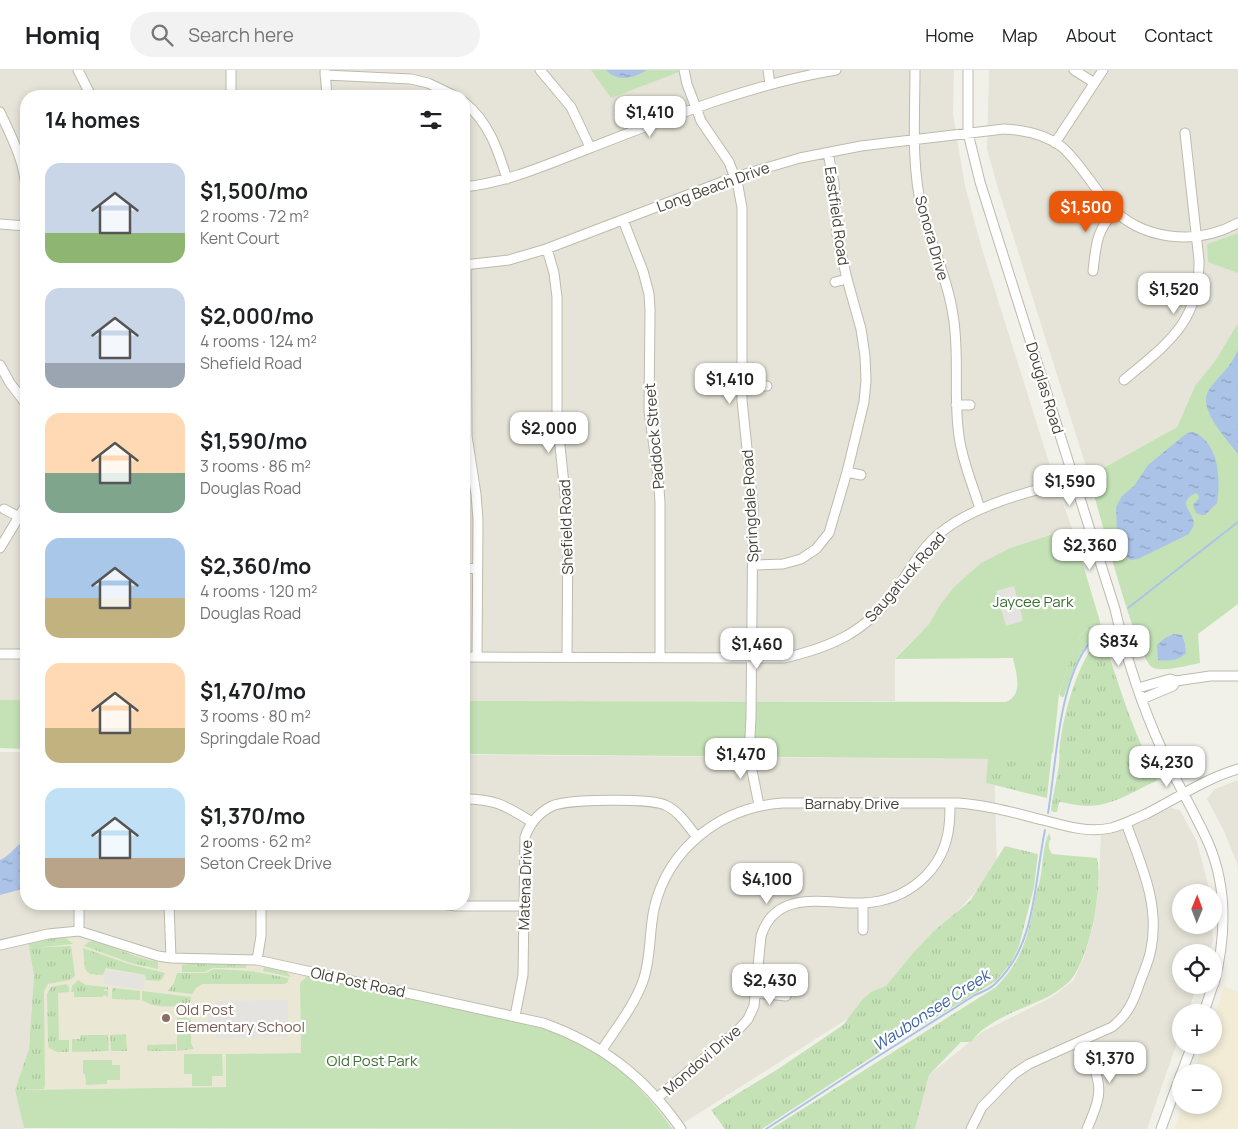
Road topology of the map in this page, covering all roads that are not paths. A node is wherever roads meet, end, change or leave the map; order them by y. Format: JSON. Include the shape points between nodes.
{"nodes":[{"id":1,"x":78,"y":70,"type":"edge"},
{"id":2,"x":231,"y":70,"type":"edge"},
{"id":3,"x":540,"y":70,"type":"edge"},
{"id":4,"x":684,"y":70,"type":"edge"},
{"id":5,"x":768,"y":70,"type":"edge"},
{"id":6,"x":836,"y":70,"type":"edge"},
{"id":7,"x":915,"y":70,"type":"edge"},
{"id":8,"x":968,"y":70,"type":"edge"},
{"id":9,"x":1074,"y":70,"type":"edge"},
{"id":10,"x":1103,"y":70,"type":"edge"},
{"id":11,"x":325,"y":73,"type":"edge"},
{"id":12,"x":1093,"y":82,"type":"junction"},
{"id":13,"x":770,"y":84,"type":"junction"},
{"id":14,"x":88,"y":90,"type":"edge"},
{"id":15,"x":231,"y":90,"type":"edge"},
{"id":16,"x":326,"y":90,"type":"edge"},
{"id":17,"x":443,"y":90,"type":"edge"},
{"id":18,"x":470,"y":106,"type":"edge"},
{"id":19,"x":695,"y":108,"type":"junction"},
{"id":20,"x":0,"y":112,"type":"edge"},
{"id":21,"x":968,"y":133,"type":"junction"},
{"id":22,"x":1185,"y":133,"type":"dead end"},
{"id":23,"x":914,"y":139,"type":"junction"},
{"id":24,"x":1055,"y":143,"type":"junction"},
{"id":25,"x":590,"y":147,"type":"junction"},
{"id":26,"x":828,"y":153,"type":"junction"},
{"id":27,"x":20,"y":156,"type":"edge"},
{"id":28,"x":735,"y":177,"type":"junction"},
{"id":29,"x":507,"y":179,"type":"junction"},
{"id":30,"x":470,"y":186,"type":"edge"},
{"id":31,"x":1115,"y":211,"type":"junction"},
{"id":32,"x":623,"y":220,"type":"junction"},
{"id":33,"x":1238,"y":223,"type":"edge"},
{"id":34,"x":0,"y":224,"type":"edge"},
{"id":35,"x":20,"y":226,"type":"edge"},
{"id":36,"x":1197,"y":237,"type":"junction"},
{"id":37,"x":547,"y":249,"type":"junction"},
{"id":38,"x":470,"y":264,"type":"edge"},
{"id":39,"x":1093,"y":271,"type":"dead end"},
{"id":40,"x":846,"y":278,"type":"junction"},
{"id":41,"x":835,"y":282,"type":"dead end"},
{"id":42,"x":0,"y":365,"type":"edge"},
{"id":43,"x":1124,"y":380,"type":"dead end"},
{"id":44,"x":742,"y":386,"type":"junction"},
{"id":45,"x":767,"y":386,"type":"dead end"},
{"id":46,"x":20,"y":396,"type":"edge"},
{"id":47,"x":956,"y":405,"type":"junction"},
{"id":48,"x":970,"y":405,"type":"dead end"},
{"id":49,"x":470,"y":455,"type":"edge"},
{"id":50,"x":847,"y":472,"type":"junction"},
{"id":51,"x":860,"y":475,"type":"dead end"},
{"id":52,"x":1074,"y":481,"type":"junction"},
{"id":53,"x":4,"y":509,"type":"dead end"},
{"id":54,"x":980,"y":509,"type":"junction"},
{"id":55,"x":19,"y":517,"type":"joint"},
{"id":56,"x":0,"y":548,"type":"edge"},
{"id":57,"x":753,"y":564,"type":"junction"},
{"id":58,"x":470,"y":568,"type":"edge"},
{"id":59,"x":477,"y":569,"type":"junction"},
{"id":60,"x":0,"y":654,"type":"edge"},
{"id":61,"x":20,"y":654,"type":"edge"},
{"id":62,"x":470,"y":657,"type":"edge"},
{"id":63,"x":477,"y":657,"type":"junction"},
{"id":64,"x":567,"y":657,"type":"junction"},
{"id":65,"x":660,"y":657,"type":"junction"},
{"id":66,"x":752,"y":658,"type":"junction"},
{"id":67,"x":1238,"y":676,"type":"edge"},
{"id":68,"x":1176,"y":681,"type":"junction"},
{"id":69,"x":1138,"y":688,"type":"junction"},
{"id":70,"x":1142,"y":699,"type":"junction"},
{"id":71,"x":1238,"y":769,"type":"edge"},
{"id":72,"x":1184,"y":794,"type":"junction"},
{"id":73,"x":470,"y":799,"type":"edge"},
{"id":74,"x":950,"y":803,"type":"junction"},
{"id":75,"x":759,"y":806,"type":"junction"},
{"id":76,"x":532,"y":822,"type":"junction"},
{"id":77,"x":1126,"y":823,"type":"junction"},
{"id":78,"x":697,"y":837,"type":"junction"},
{"id":79,"x":863,"y":903,"type":"junction"},
{"id":80,"x":470,"y":906,"type":"edge"},
{"id":81,"x":524,"y":906,"type":"junction"},
{"id":82,"x":79,"y":910,"type":"edge"},
{"id":83,"x":169,"y":910,"type":"edge"},
{"id":84,"x":261,"y":910,"type":"edge"},
{"id":85,"x":862,"y":930,"type":"dead end"},
{"id":86,"x":79,"y":931,"type":"junction"},
{"id":87,"x":1221,"y":944,"type":"edge"},
{"id":88,"x":0,"y":945,"type":"edge"},
{"id":89,"x":171,"y":958,"type":"junction"},
{"id":90,"x":257,"y":960,"type":"junction"},
{"id":91,"x":756,"y":994,"type":"junction"},
{"id":92,"x":786,"y":996,"type":"dead end"},
{"id":93,"x":515,"y":1016,"type":"junction"},
{"id":94,"x":1082,"y":1041,"type":"junction"},
{"id":95,"x":602,"y":1050,"type":"junction"},
{"id":96,"x":657,"y":1098,"type":"junction"},
{"id":97,"x":1172,"y":1100,"type":"edge"},
{"id":98,"x":680,"y":1129,"type":"edge"},
{"id":99,"x":971,"y":1129,"type":"edge"},
{"id":100,"x":1087,"y":1129,"type":"edge"},
{"id":101,"x":1161,"y":1129,"type":"edge"}],
"edges":[{"from":1,"to":14,"type":"street"},
{"from":2,"to":15,"type":"street"},
{"from":3,"to":25,"type":"street","via":[[571,107]]},
{"from":4,"to":19,"type":"street","name":"Springdale Road"},
{"from":5,"to":13,"type":"street"},
{"from":6,"to":13,"type":"street"},
{"from":7,"to":23,"type":"street","name":"Sonora Drive"},
{"from":8,"to":21,"type":"street","name":"Douglas Road"},
{"from":9,"to":12,"type":"street"},
{"from":10,"to":12,"type":"street"},
{"from":11,"to":16,"type":"street"},
{"from":11,"to":17,"type":"street","via":[[411,79]]},
{"from":12,"to":24,"type":"street"},
{"from":13,"to":19,"type":"street"},
{"from":18,"to":29,"type":"street","via":[[493,139]]},
{"from":19,"to":25,"type":"street"},
{"from":19,"to":28,"type":"street","name":"Springdale Road","via":[[706,130],[725,154]]},
{"from":20,"to":27,"type":"street"},
{"from":21,"to":23,"type":"street","name":"Long Beach Drive"},
{"from":21,"to":24,"type":"street","name":"Long Beach Drive","via":[[1022,130]]},
{"from":21,"to":52,"type":"street","name":"Douglas Road","via":[[980,182]]},
{"from":22,"to":36,"type":"street"},
{"from":23,"to":26,"type":"street","name":"Long Beach Drive"},
{"from":23,"to":47,"type":"street","name":"Sonora Drive","via":[[922,209],[954,318]]},
{"from":24,"to":31,"type":"street","name":"Long Beach Drive","via":[[1075,160]]},
{"from":25,"to":29,"type":"street"},
{"from":26,"to":28,"type":"street","name":"Long Beach Drive"},
{"from":26,"to":40,"type":"street","name":"Eastfield Road","via":[[834,183],[837,236]]},
{"from":28,"to":32,"type":"street","name":"Long Beach Drive"},
{"from":28,"to":44,"type":"street","name":"Springdale Road","via":[[743,221]]},
{"from":29,"to":30,"type":"street"},
{"from":31,"to":36,"type":"street","name":"Long Beach Drive","via":[[1147,231],[1165,236]]},
{"from":31,"to":39,"type":"street","via":[[1098,234]]},
{"from":32,"to":37,"type":"street","name":"Long Beach Drive"},
{"from":32,"to":65,"type":"street","name":"Paddock Street","via":[[645,277],[650,308],[649,405],[660,502]]},
{"from":33,"to":36,"type":"street","name":"Long Beach Drive","via":[[1224,231]]},
{"from":34,"to":35,"type":"street"},
{"from":36,"to":43,"type":"street","via":[[1199,277],[1191,310],[1170,341]]},
{"from":37,"to":38,"type":"street","name":"Long Beach Drive","via":[[509,260]]},
{"from":37,"to":64,"type":"street","name":"Shefield Road","via":[[557,297],[558,425],[568,523]]},
{"from":40,"to":41,"type":"street","name":"Eastfield Road"},
{"from":40,"to":50,"type":"street","name":"Eastfield Road","via":[[861,329],[866,381]]},
{"from":42,"to":46,"type":"street"},
{"from":44,"to":45,"type":"street"},
{"from":44,"to":57,"type":"street","name":"Springdale Road","via":[[752,484]]},
{"from":47,"to":48,"type":"street"},
{"from":47,"to":54,"type":"street","name":"Sonora Drive","via":[[959,437]]},
{"from":49,"to":59,"type":"street","via":[[478,520]]},
{"from":50,"to":51,"type":"street"},
{"from":50,"to":57,"type":"street","name":"Eastfield Road","via":[[829,533],[816,549],[801,559],[783,564]]},
{"from":52,"to":54,"type":"street","name":"Saugatuck Road"},
{"from":52,"to":69,"type":"street","name":"Douglas Road"},
{"from":53,"to":55,"type":"street"},
{"from":54,"to":66,"type":"street","name":"Saugatuck Road","via":[[951,524],[938,535],[916,558],[882,608],[843,639],[814,651],[784,658]]},
{"from":55,"to":56,"type":"street"},
{"from":57,"to":66,"type":"street","name":"Springdale Road"},
{"from":58,"to":59,"type":"street"},
{"from":59,"to":63,"type":"street"},
{"from":60,"to":61,"type":"street"},
{"from":62,"to":63,"type":"street","name":"Saugatuck Road"},
{"from":63,"to":64,"type":"street","name":"Saugatuck Road"},
{"from":64,"to":65,"type":"street","name":"Saugatuck Road"},
{"from":65,"to":66,"type":"street","name":"Saugatuck Road"},
{"from":66,"to":75,"type":"street","name":"Springdale Road","via":[[749,756]]},
{"from":67,"to":68,"type":"street"},
{"from":68,"to":69,"type":"street","via":[[1170,679]]},
{"from":68,"to":70,"type":"street","via":[[1173,686]]},
{"from":69,"to":70,"type":"street","name":"Douglas Road"},
{"from":70,"to":72,"type":"street","name":"Douglas Road","via":[[1162,751]]},
{"from":71,"to":72,"type":"street","name":"Barnaby Drive"},
{"from":72,"to":77,"type":"street","name":"Barnaby Drive"},
{"from":72,"to":87,"type":"street","name":"Douglas Road","via":[[1216,864],[1224,914]]},
{"from":73,"to":76,"type":"street","via":[[497,802]]},
{"from":74,"to":75,"type":"street","name":"Barnaby Drive","via":[[782,802]]},
{"from":74,"to":77,"type":"street","name":"Barnaby Drive","via":[[977,804],[1075,828],[1093,830]]},
{"from":74,"to":79,"type":"street","name":"Mondovi Drive","via":[[946,842],[926,876],[892,898]]},
{"from":75,"to":78,"type":"street","name":"Barnaby Drive","via":[[716,822]]},
{"from":76,"to":78,"type":"street","name":"Matena Drive","via":[[559,803],[652,801],[672,808]]},
{"from":76,"to":81,"type":"street","name":"Matena Drive","via":[[524,845]]},
{"from":77,"to":94,"type":"street","via":[[1152,900],[1152,948],[1127,1013],[1112,1027]]},
{"from":78,"to":95,"type":"street","name":"Barnaby Drive","via":[[680,854],[663,883],[654,908],[644,979]]},
{"from":79,"to":85,"type":"street"},
{"from":79,"to":91,"type":"street","name":"Mondovi Drive","via":[[803,901],[778,910],[761,936]]},
{"from":80,"to":81,"type":"street"},
{"from":81,"to":93,"type":"street","name":"Matena Drive","via":[[523,975]]},
{"from":82,"to":86,"type":"street"},
{"from":83,"to":89,"type":"street"},
{"from":84,"to":90,"type":"street"},
{"from":86,"to":88,"type":"street","name":"Old Post Road"},
{"from":86,"to":89,"type":"street","name":"Old Post Road","via":[[145,953]]},
{"from":89,"to":90,"type":"street","name":"Old Post Road"},
{"from":90,"to":93,"type":"street","name":"Old Post Road"},
{"from":91,"to":92,"type":"street"},
{"from":91,"to":96,"type":"street","name":"Mondovi Drive","via":[[752,1012],[738,1030]]},
{"from":93,"to":95,"type":"street","name":"Old Post Road","via":[[561,1029]]},
{"from":94,"to":99,"type":"street","via":[[1014,1074],[982,1106]]},
{"from":94,"to":100,"type":"street","via":[[1099,1090]]},
{"from":95,"to":96,"type":"street","name":"Old Post Road","via":[[633,1073]]},
{"from":96,"to":98,"type":"street","name":"Old Post Road"},
{"from":97,"to":101,"type":"street"}]}
